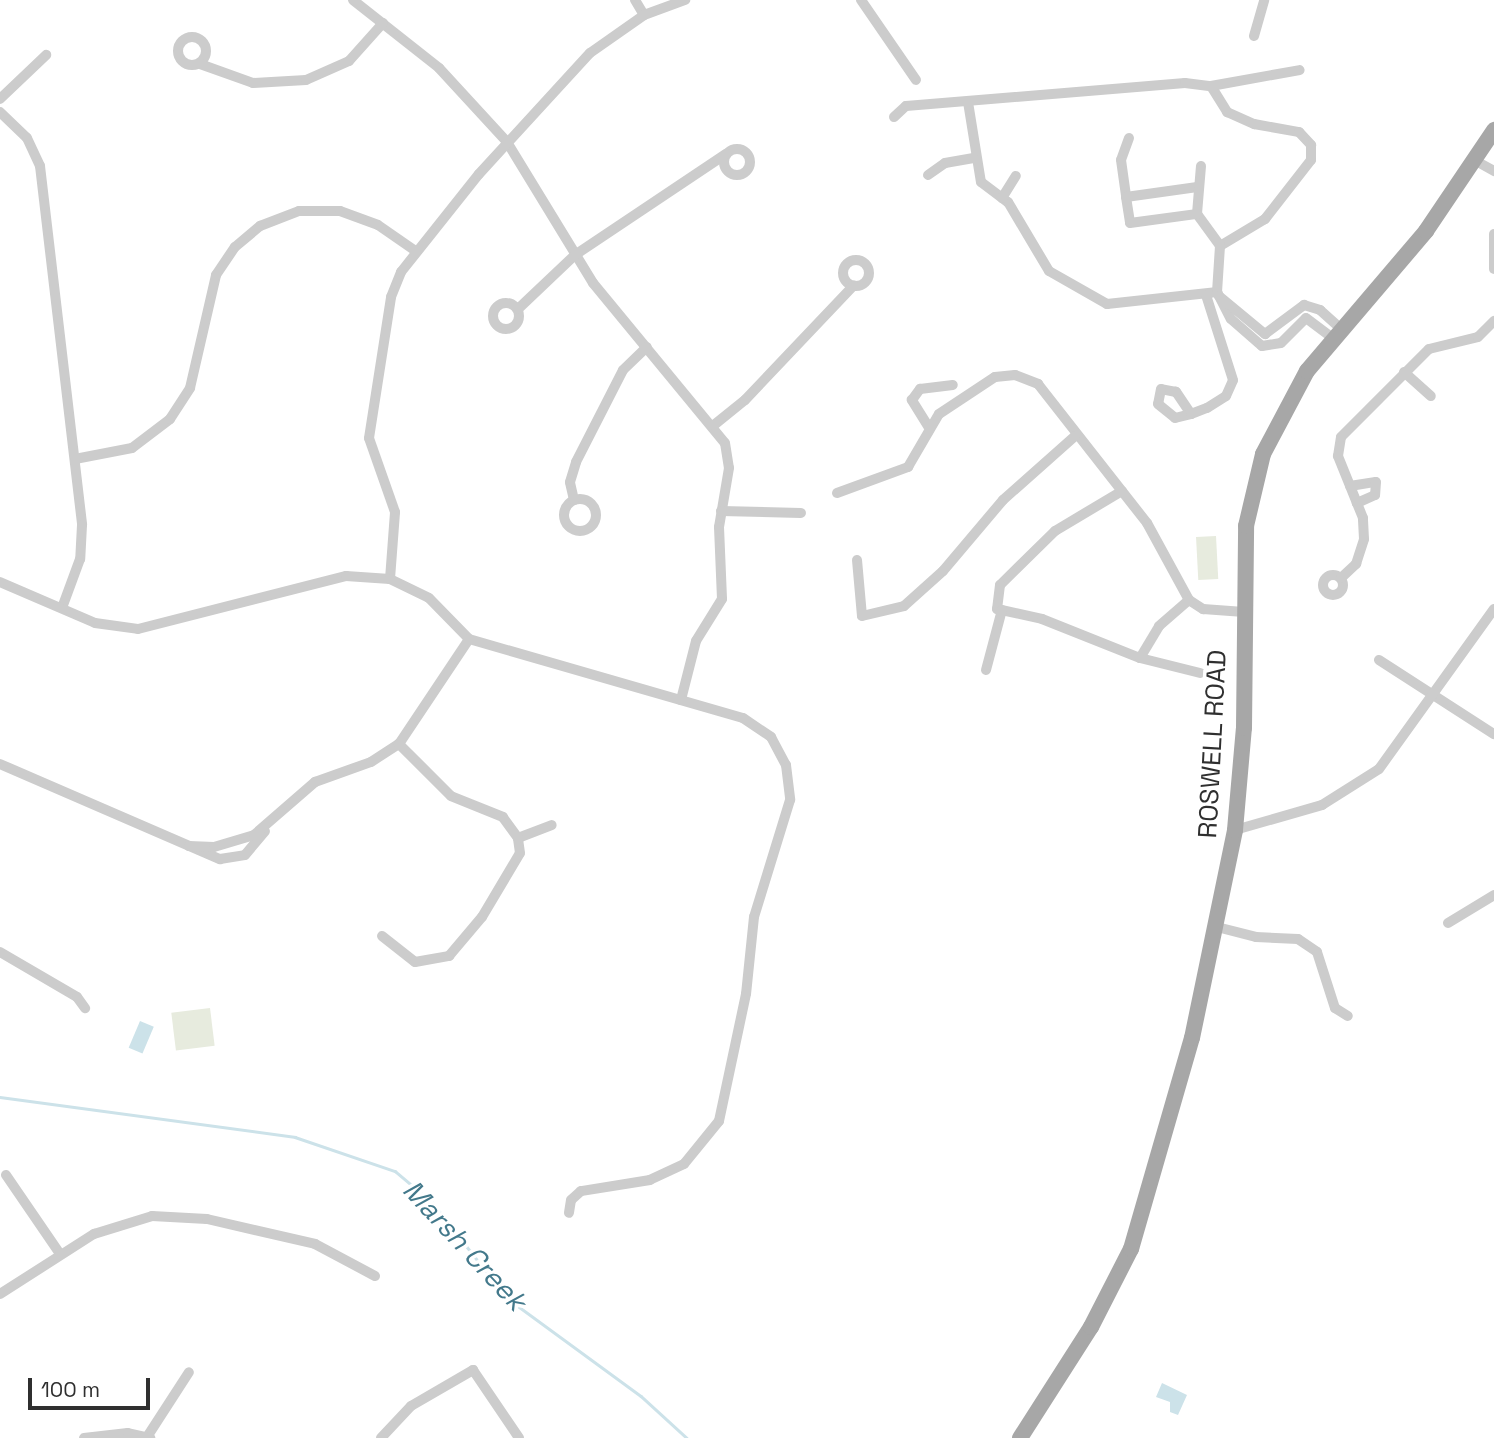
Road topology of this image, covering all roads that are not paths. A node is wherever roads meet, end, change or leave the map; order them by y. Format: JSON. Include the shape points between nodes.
{"nodes":[{"id":1,"x":353,"y":0,"type":"edge"},
{"id":2,"x":635,"y":0,"type":"edge"},
{"id":3,"x":685,"y":0,"type":"edge"},
{"id":4,"x":862,"y":0,"type":"edge"},
{"id":5,"x":1264,"y":0,"type":"edge"},
{"id":6,"x":644,"y":15,"type":"junction"},
{"id":7,"x":383,"y":23,"type":"junction"},
{"id":8,"x":1254,"y":36,"type":"dead end"},
{"id":9,"x":46,"y":55,"type":"dead end"},
{"id":10,"x":200,"y":64,"type":"dead end"},
{"id":11,"x":1300,"y":70,"type":"dead end"},
{"id":12,"x":916,"y":80,"type":"dead end"},
{"id":13,"x":1212,"y":86,"type":"junction"},
{"id":14,"x":0,"y":99,"type":"edge"},
{"id":15,"x":968,"y":102,"type":"junction"},
{"id":16,"x":0,"y":111,"type":"edge"},
{"id":17,"x":894,"y":117,"type":"dead end"},
{"id":18,"x":1494,"y":130,"type":"edge"},
{"id":19,"x":1129,"y":138,"type":"dead end"},
{"id":20,"x":507,"y":142,"type":"junction"},
{"id":21,"x":726,"y":154,"type":"dead end"},
{"id":22,"x":974,"y":158,"type":"junction"},
{"id":23,"x":1476,"y":160,"type":"junction"},
{"id":24,"x":1201,"y":166,"type":"dead end"},
{"id":25,"x":1494,"y":172,"type":"edge"},
{"id":26,"x":928,"y":175,"type":"dead end"},
{"id":27,"x":1016,"y":176,"type":"dead end"},
{"id":28,"x":1197,"y":187,"type":"junction"},
{"id":29,"x":1126,"y":197,"type":"junction"},
{"id":30,"x":1002,"y":198,"type":"junction"},
{"id":31,"x":1197,"y":214,"type":"junction"},
{"id":32,"x":1494,"y":234,"type":"edge"},
{"id":33,"x":1220,"y":246,"type":"junction"},
{"id":34,"x":418,"y":252,"type":"junction"},
{"id":35,"x":575,"y":256,"type":"junction"},
{"id":36,"x":1494,"y":269,"type":"edge"},
{"id":37,"x":855,"y":285,"type":"dead end"},
{"id":38,"x":1218,"y":294,"type":"junction"},
{"id":39,"x":1206,"y":295,"type":"junction"},
{"id":40,"x":518,"y":309,"type":"dead end"},
{"id":41,"x":1494,"y":321,"type":"edge"},
{"id":42,"x":1338,"y":334,"type":"junction"},
{"id":43,"x":647,"y":347,"type":"junction"},
{"id":44,"x":1404,"y":372,"type":"junction"},
{"id":45,"x":953,"y":385,"type":"dead end"},
{"id":46,"x":1431,"y":396,"type":"dead end"},
{"id":47,"x":1191,"y":414,"type":"dead end"},
{"id":48,"x":714,"y":425,"type":"junction"},
{"id":49,"x":928,"y":426,"type":"junction"},
{"id":50,"x":1075,"y":436,"type":"junction"},
{"id":51,"x":75,"y":459,"type":"junction"},
{"id":52,"x":1350,"y":486,"type":"junction"},
{"id":53,"x":1122,"y":491,"type":"junction"},
{"id":54,"x":837,"y":493,"type":"dead end"},
{"id":55,"x":574,"y":500,"type":"dead end"},
{"id":56,"x":1357,"y":503,"type":"junction"},
{"id":57,"x":721,"y":511,"type":"junction"},
{"id":58,"x":801,"y":513,"type":"dead end"},
{"id":59,"x":857,"y":559,"type":"dead end"},
{"id":60,"x":1341,"y":578,"type":"dead end"},
{"id":61,"x":390,"y":579,"type":"junction"},
{"id":62,"x":0,"y":582,"type":"edge"},
{"id":63,"x":1189,"y":600,"type":"junction"},
{"id":64,"x":62,"y":608,"type":"junction"},
{"id":65,"x":1494,"y":609,"type":"edge"},
{"id":66,"x":1002,"y":610,"type":"junction"},
{"id":67,"x":1244,"y":612,"type":"junction"},
{"id":68,"x":469,"y":639,"type":"junction"},
{"id":69,"x":1140,"y":658,"type":"junction"},
{"id":70,"x":1379,"y":660,"type":"dead end"},
{"id":71,"x":986,"y":670,"type":"dead end"},
{"id":72,"x":1200,"y":673,"type":"dead end"},
{"id":73,"x":1432,"y":696,"type":"junction"},
{"id":74,"x":681,"y":700,"type":"junction"},
{"id":75,"x":1494,"y":734,"type":"edge"},
{"id":76,"x":400,"y":744,"type":"junction"},
{"id":77,"x":0,"y":764,"type":"edge"},
{"id":78,"x":274,"y":819,"type":"junction"},
{"id":79,"x":552,"y":825,"type":"dead end"},
{"id":80,"x":1235,"y":830,"type":"junction"},
{"id":81,"x":518,"y":838,"type":"junction"},
{"id":82,"x":189,"y":846,"type":"junction"},
{"id":83,"x":1494,"y":895,"type":"edge"},
{"id":84,"x":1448,"y":923,"type":"dead end"},
{"id":85,"x":1217,"y":928,"type":"junction"},
{"id":86,"x":382,"y":936,"type":"dead end"},
{"id":87,"x":0,"y":952,"type":"edge"},
{"id":88,"x":85,"y":1008,"type":"dead end"},
{"id":89,"x":1348,"y":1016,"type":"dead end"},
{"id":90,"x":6,"y":1175,"type":"dead end"},
{"id":91,"x":569,"y":1213,"type":"dead end"},
{"id":92,"x":60,"y":1255,"type":"junction"},
{"id":93,"x":374,"y":1276,"type":"dead end"},
{"id":94,"x":0,"y":1294,"type":"edge"},
{"id":95,"x":188,"y":1371,"type":"dead end"},
{"id":96,"x":149,"y":1437,"type":"edge"},
{"id":97,"x":84,"y":1438,"type":"edge"},
{"id":98,"x":381,"y":1438,"type":"edge"},
{"id":99,"x":519,"y":1438,"type":"edge"},
{"id":100,"x":1020,"y":1438,"type":"edge"}],
"edges":[{"from":1,"to":7,"type":"street"},
{"from":2,"to":6,"type":"street"},
{"from":3,"to":6,"type":"street"},
{"from":4,"to":12,"type":"street"},
{"from":5,"to":8,"type":"street"},
{"from":6,"to":20,"type":"street","via":[[590,53]]},
{"from":7,"to":10,"type":"street","via":[[349,61],[306,80],[253,83]]},
{"from":7,"to":20,"type":"street","via":[[439,68]]},
{"from":9,"to":14,"type":"street"},
{"from":11,"to":13,"type":"street"},
{"from":13,"to":15,"type":"street","via":[[1185,83]]},
{"from":13,"to":33,"type":"street","via":[[1227,112],[1254,124],[1299,132],[1311,145],[1311,160],[1265,219]]},
{"from":15,"to":17,"type":"street","via":[[906,106]]},
{"from":15,"to":22,"type":"street"},
{"from":16,"to":51,"type":"street","via":[[27,138],[40,166]]},
{"from":18,"to":23,"type":"main road","name":"ROSWELL ROAD"},
{"from":19,"to":29,"type":"street","via":[[1121,160]]},
{"from":20,"to":34,"type":"street"},
{"from":20,"to":35,"type":"street"},
{"from":21,"to":35,"type":"street"},
{"from":22,"to":26,"type":"street","via":[[945,163]]},
{"from":22,"to":30,"type":"street","via":[[981,182]]},
{"from":23,"to":25,"type":"street"},
{"from":23,"to":42,"type":"main road","name":"ROSWELL ROAD","via":[[1426,231]]},
{"from":24,"to":28,"type":"street","via":[[1202,182]]},
{"from":27,"to":30,"type":"street"},
{"from":28,"to":29,"type":"street"},
{"from":28,"to":31,"type":"street"},
{"from":29,"to":31,"type":"street","via":[[1130,223]]},
{"from":30,"to":39,"type":"street","via":[[1049,271],[1107,304]]},
{"from":31,"to":33,"type":"street"},
{"from":32,"to":36,"type":"street"},
{"from":33,"to":38,"type":"street"},
{"from":34,"to":51,"type":"street","via":[[379,225],[340,211],[299,211],[260,226],[234,247],[216,275],[190,388],[170,419],[132,447]]},
{"from":34,"to":61,"type":"street","via":[[391,297],[369,438],[394,512]]},
{"from":35,"to":40,"type":"street"},
{"from":35,"to":43,"type":"street"},
{"from":37,"to":48,"type":"street","via":[[745,400]]},
{"from":38,"to":39,"type":"street"},
{"from":38,"to":42,"type":"street","via":[[1231,319],[1262,346],[1281,342],[1306,318]]},
{"from":39,"to":47,"type":"street","via":[[1233,380],[1226,396]]},
{"from":41,"to":44,"type":"street","via":[[1478,337],[1429,349]]},
{"from":42,"to":67,"type":"main road","name":"ROSWELL ROAD","via":[[1286,404],[1263,454],[1246,526]]},
{"from":43,"to":48,"type":"street"},
{"from":43,"to":55,"type":"street","via":[[623,370],[576,462],[570,482]]},
{"from":44,"to":46,"type":"street"},
{"from":44,"to":52,"type":"street","via":[[1341,437],[1338,456]]},
{"from":45,"to":49,"type":"street","via":[[920,389],[912,400]]},
{"from":48,"to":57,"type":"street","via":[[729,457]]},
{"from":49,"to":50,"type":"street","via":[[995,377],[1015,375],[1038,384]]},
{"from":49,"to":54,"type":"street","via":[[908,467]]},
{"from":50,"to":53,"type":"street"},
{"from":50,"to":59,"type":"street","via":[[1003,500],[943,571],[904,606],[862,616]]},
{"from":51,"to":64,"type":"street","via":[[82,546]]},
{"from":52,"to":56,"type":"street"},
{"from":52,"to":56,"type":"street","via":[[1376,482],[1375,495]]},
{"from":53,"to":63,"type":"street","via":[[1164,547]]},
{"from":53,"to":66,"type":"street","via":[[1055,531],[1000,585],[997,609]]},
{"from":56,"to":60,"type":"street","via":[[1364,538],[1356,564]]},
{"from":57,"to":58,"type":"street"},
{"from":57,"to":74,"type":"street","via":[[722,599],[696,641]]},
{"from":61,"to":64,"type":"street","via":[[346,576],[138,629],[105,626]]},
{"from":61,"to":68,"type":"street","via":[[429,598]]},
{"from":62,"to":64,"type":"street"},
{"from":63,"to":67,"type":"street","via":[[1203,609]]},
{"from":63,"to":69,"type":"street","via":[[1159,626]]},
{"from":65,"to":73,"type":"street"},
{"from":66,"to":69,"type":"street","via":[[1042,619]]},
{"from":66,"to":71,"type":"street"},
{"from":67,"to":80,"type":"main road","name":"ROSWELL ROAD","via":[[1244,728]]},
{"from":68,"to":74,"type":"street"},
{"from":68,"to":76,"type":"street"},
{"from":69,"to":72,"type":"street"},
{"from":70,"to":73,"type":"street"},
{"from":73,"to":75,"type":"street"},
{"from":73,"to":80,"type":"street","via":[[1388,760],[1345,794],[1265,825]]},
{"from":74,"to":91,"type":"street","via":[[760,726],[780,751],[790,780],[786,821],[754,916],[746,995],[725,1104],[710,1137],[684,1164],[650,1180],[581,1191],[571,1200]]},
{"from":76,"to":78,"type":"street","via":[[371,762],[314,782]]},
{"from":76,"to":81,"type":"street","via":[[441,789],[503,817]]},
{"from":77,"to":82,"type":"street"},
{"from":78,"to":82,"type":"street","via":[[234,843]]},
{"from":78,"to":82,"type":"street","via":[[238,859],[220,859]]},
{"from":79,"to":81,"type":"street"},
{"from":80,"to":85,"type":"main road","name":"ROSWELL ROAD"},
{"from":81,"to":86,"type":"street","via":[[515,867],[449,956],[415,962]]},
{"from":83,"to":84,"type":"street"},
{"from":85,"to":89,"type":"street","via":[[1256,937],[1298,939],[1317,952],[1335,1008]]},
{"from":85,"to":100,"type":"main road","name":"ROSWELL ROAD","via":[[1177,1096],[1131,1249],[1091,1327]]},
{"from":87,"to":88,"type":"street","via":[[77,997]]},
{"from":90,"to":92,"type":"street"},
{"from":92,"to":93,"type":"street","via":[[121,1223],[181,1216],[314,1244]]},
{"from":92,"to":94,"type":"street"},
{"from":95,"to":96,"type":"street"},
{"from":96,"to":97,"type":"street"},
{"from":98,"to":99,"type":"street","via":[[411,1406],[473,1370]]}]}
